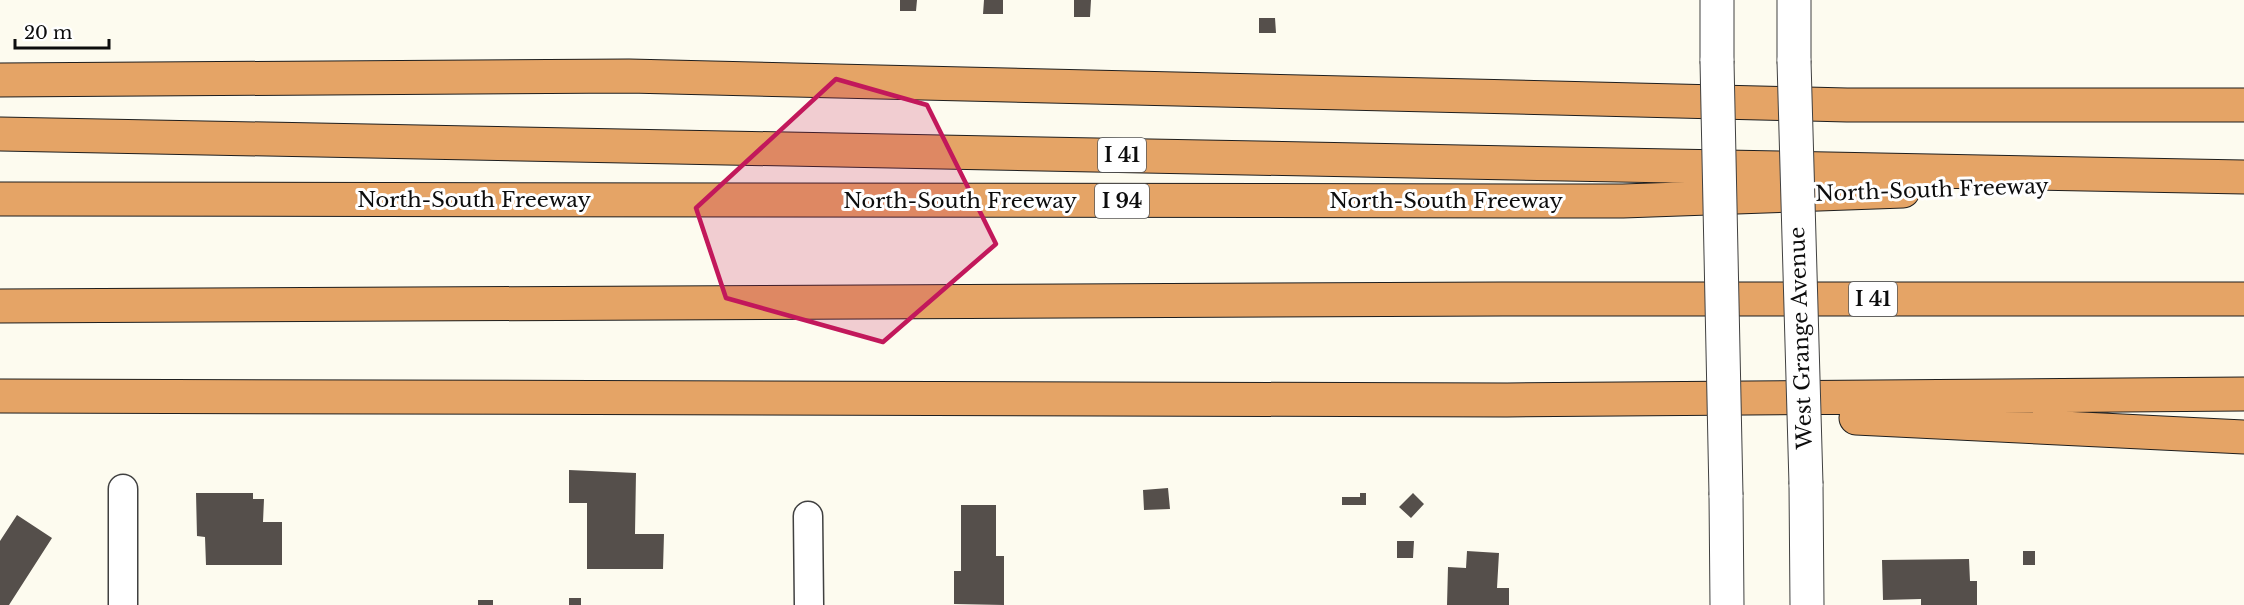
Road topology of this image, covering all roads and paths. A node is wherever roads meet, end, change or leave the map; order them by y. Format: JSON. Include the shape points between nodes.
{"nodes":[{"id":1,"x":1717,"y":0,"type":"edge"},
{"id":2,"x":1794,"y":0,"type":"edge"},
{"id":3,"x":0,"y":80,"type":"edge"},
{"id":4,"x":2244,"y":105,"type":"edge"},
{"id":5,"x":0,"y":134,"type":"edge"},
{"id":6,"x":2244,"y":178,"type":"edge"},
{"id":7,"x":0,"y":199,"type":"edge"},
{"id":8,"x":2244,"y":299,"type":"edge"},
{"id":9,"x":0,"y":306,"type":"edge"},
{"id":10,"x":2244,"y":394,"type":"edge"},
{"id":11,"x":0,"y":396,"type":"edge"},
{"id":12,"x":1507,"y":400,"type":"junction"},
{"id":13,"x":2244,"y":437,"type":"edge"},
{"id":14,"x":123,"y":489,"type":"dead end"},
{"id":15,"x":808,"y":516,"type":"dead end"},
{"id":16,"x":123,"y":605,"type":"edge"},
{"id":17,"x":809,"y":605,"type":"edge"},
{"id":18,"x":1727,"y":605,"type":"edge"},
{"id":19,"x":1807,"y":605,"type":"edge"}],
"edges":[{"from":1,"to":18,"type":"street","bridge":true},
{"from":2,"to":19,"type":"street","name":"West Grange Avenue","bridge":true},
{"from":3,"to":4,"type":"highway","via":[[629,76],[1847,105]]},
{"from":5,"to":6,"type":"highway","number":"I 41"},
{"from":6,"to":7,"type":"highway","name":"North-South Freeway","number":"I 94","via":[[1623,201]]},
{"from":8,"to":9,"type":"highway","number":"I 41"},
{"from":10,"to":12,"type":"highway"},
{"from":11,"to":12,"type":"highway"},
{"from":12,"to":13,"type":"highway"},
{"from":14,"to":16,"type":"street"},
{"from":15,"to":17,"type":"street"}]}
